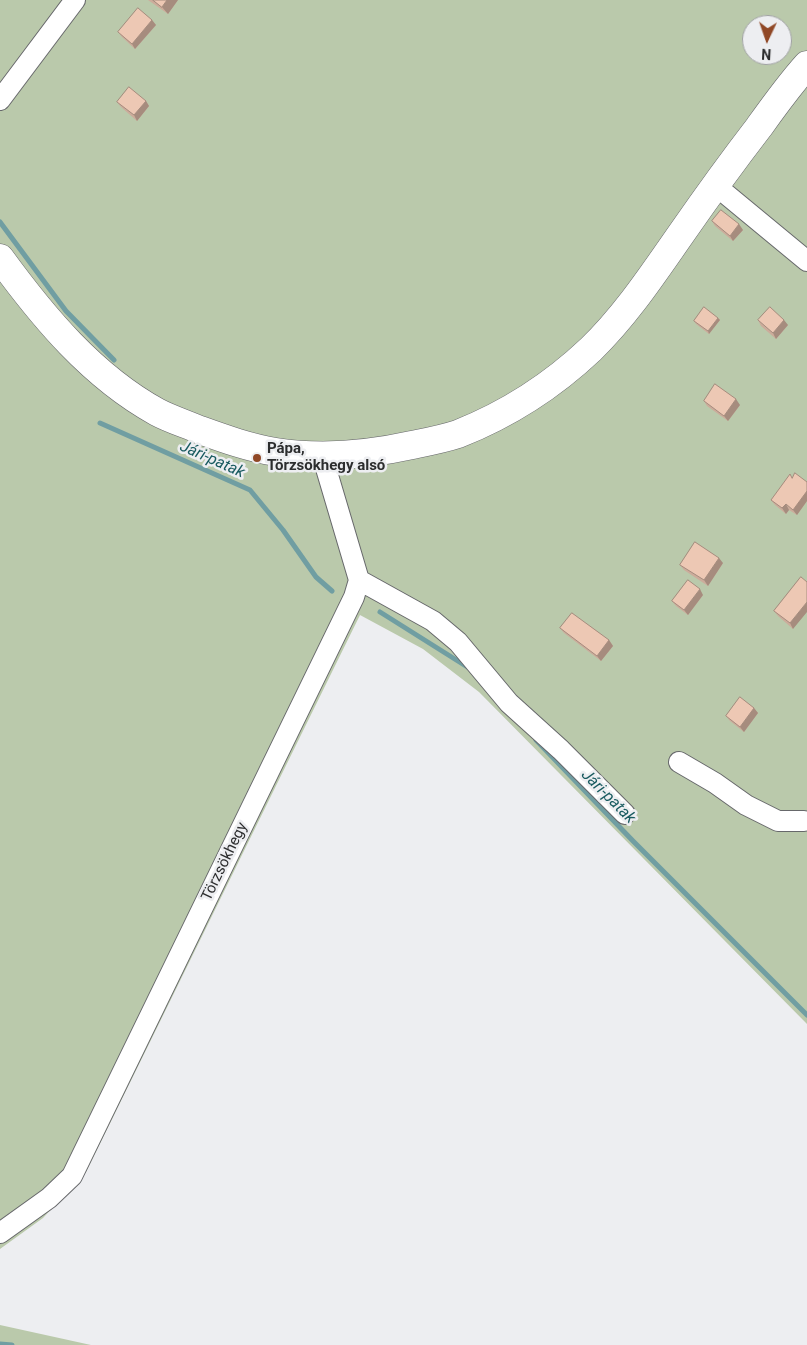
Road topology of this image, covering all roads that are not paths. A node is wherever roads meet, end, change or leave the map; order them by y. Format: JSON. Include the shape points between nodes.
{"nodes":[{"id":1,"x":75,"y":0,"type":"edge"},
{"id":2,"x":807,"y":65,"type":"edge"},
{"id":3,"x":0,"y":100,"type":"edge"},
{"id":4,"x":715,"y":185,"type":"junction"},
{"id":5,"x":0,"y":258,"type":"edge"},
{"id":6,"x":807,"y":262,"type":"edge"},
{"id":7,"x":322,"y":455,"type":"junction"},
{"id":8,"x":359,"y":580,"type":"junction"},
{"id":9,"x":679,"y":762,"type":"dead end"},
{"id":10,"x":624,"y":814,"type":"dead end"},
{"id":11,"x":806,"y":822,"type":"edge"},
{"id":12,"x":0,"y":1234,"type":"edge"}],
"edges":[{"from":1,"to":3,"type":"street"},
{"from":2,"to":4,"type":"main road"},
{"from":4,"to":6,"type":"street"},
{"from":4,"to":7,"type":"main road","via":[[620,319],[590,350],[534,394],[456,435],[372,453]]},
{"from":5,"to":7,"type":"main road","via":[[24,291],[80,353],[121,388],[157,412],[248,446],[276,452]]},
{"from":7,"to":8,"type":"street"},
{"from":8,"to":10,"type":"street","via":[[433,621],[458,642],[509,703]]},
{"from":8,"to":12,"type":"street","name":"Törzsökhegy","via":[[72,1176],[49,1198]]},
{"from":9,"to":11,"type":"street","via":[[746,805],[778,821]]}]}
